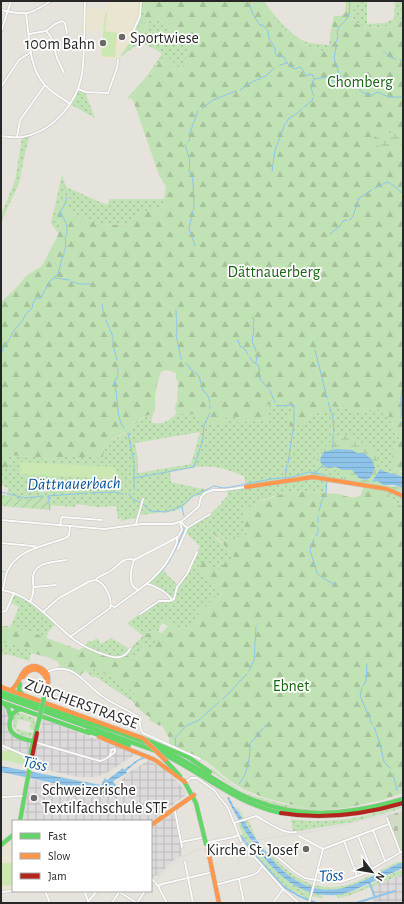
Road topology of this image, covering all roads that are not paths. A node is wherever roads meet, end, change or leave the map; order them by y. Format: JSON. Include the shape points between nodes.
{"nodes":[{"id":1,"x":11,"y":1,"type":"edge"},
{"id":2,"x":51,"y":1,"type":"edge"},
{"id":3,"x":85,"y":1,"type":"edge"},
{"id":4,"x":141,"y":1,"type":"edge"},
{"id":5,"x":1,"y":10,"type":"edge"},
{"id":6,"x":7,"y":12,"type":"junction"},
{"id":7,"x":26,"y":14,"type":"junction"},
{"id":8,"x":46,"y":31,"type":"junction"},
{"id":9,"x":1,"y":32,"type":"edge"},
{"id":10,"x":133,"y":32,"type":"dead end"},
{"id":11,"x":67,"y":33,"type":"dead end"},
{"id":12,"x":28,"y":34,"type":"junction"},
{"id":13,"x":30,"y":52,"type":"junction"},
{"id":14,"x":118,"y":60,"type":"dead end"},
{"id":15,"x":64,"y":72,"type":"dead end"},
{"id":16,"x":45,"y":86,"type":"junction"},
{"id":17,"x":1,"y":87,"type":"edge"},
{"id":18,"x":78,"y":89,"type":"junction"},
{"id":19,"x":70,"y":104,"type":"junction"},
{"id":20,"x":1,"y":136,"type":"edge"},
{"id":21,"x":17,"y":137,"type":"junction"},
{"id":22,"x":246,"y":487,"type":"joint"},
{"id":23,"x":403,"y":496,"type":"edge"},
{"id":24,"x":142,"y":502,"type":"dead end"},
{"id":25,"x":210,"y":514,"type":"dead end"},
{"id":26,"x":1,"y":520,"type":"edge"},
{"id":27,"x":102,"y":520,"type":"dead end"},
{"id":28,"x":180,"y":522,"type":"junction"},
{"id":29,"x":136,"y":524,"type":"junction"},
{"id":30,"x":60,"y":526,"type":"junction"},
{"id":31,"x":70,"y":526,"type":"junction"},
{"id":32,"x":187,"y":528,"type":"junction"},
{"id":33,"x":177,"y":537,"type":"junction"},
{"id":34,"x":1,"y":543,"type":"edge"},
{"id":35,"x":37,"y":548,"type":"junction"},
{"id":36,"x":178,"y":549,"type":"dead end"},
{"id":37,"x":197,"y":552,"type":"dead end"},
{"id":38,"x":66,"y":560,"type":"dead end"},
{"id":39,"x":134,"y":560,"type":"junction"},
{"id":40,"x":96,"y":580,"type":"junction"},
{"id":41,"x":147,"y":584,"type":"junction"},
{"id":42,"x":56,"y":585,"type":"dead end"},
{"id":43,"x":34,"y":587,"type":"junction"},
{"id":44,"x":2,"y":590,"type":"edge"},
{"id":45,"x":138,"y":590,"type":"junction"},
{"id":46,"x":14,"y":594,"type":"junction"},
{"id":47,"x":172,"y":600,"type":"junction"},
{"id":48,"x":30,"y":602,"type":"junction"},
{"id":49,"x":111,"y":606,"type":"junction"},
{"id":50,"x":1,"y":612,"type":"edge"},
{"id":51,"x":43,"y":612,"type":"junction"},
{"id":52,"x":140,"y":614,"type":"dead end"},
{"id":53,"x":70,"y":637,"type":"junction"},
{"id":54,"x":130,"y":649,"type":"dead end"},
{"id":55,"x":45,"y":673,"type":"junction"},
{"id":56,"x":1,"y":687,"type":"edge"},
{"id":57,"x":11,"y":690,"type":"junction"},
{"id":58,"x":1,"y":692,"type":"edge"},
{"id":59,"x":23,"y":694,"type":"junction"},
{"id":60,"x":1,"y":696,"type":"edge"},
{"id":61,"x":2,"y":702,"type":"edge"},
{"id":62,"x":21,"y":708,"type":"junction"},
{"id":63,"x":11,"y":718,"type":"junction"},
{"id":64,"x":86,"y":731,"type":"junction"},
{"id":65,"x":142,"y":738,"type":"junction"},
{"id":66,"x":35,"y":742,"type":"junction"},
{"id":67,"x":1,"y":745,"type":"edge"},
{"id":68,"x":150,"y":749,"type":"junction"},
{"id":69,"x":110,"y":756,"type":"dead end"},
{"id":70,"x":31,"y":758,"type":"junction"},
{"id":71,"x":200,"y":759,"type":"dead end"},
{"id":72,"x":185,"y":782,"type":"junction"},
{"id":73,"x":228,"y":787,"type":"junction"},
{"id":74,"x":194,"y":795,"type":"junction"},
{"id":75,"x":24,"y":796,"type":"junction"},
{"id":76,"x":1,"y":797,"type":"edge"},
{"id":77,"x":403,"y":798,"type":"edge"},
{"id":78,"x":403,"y":802,"type":"edge"},
{"id":79,"x":173,"y":808,"type":"junction"},
{"id":80,"x":387,"y":818,"type":"dead end"},
{"id":81,"x":20,"y":820,"type":"edge"},
{"id":82,"x":152,"y":823,"type":"edge"},
{"id":83,"x":236,"y":823,"type":"junction"},
{"id":84,"x":390,"y":824,"type":"junction"},
{"id":85,"x":374,"y":830,"type":"junction"},
{"id":86,"x":296,"y":832,"type":"dead end"},
{"id":87,"x":238,"y":835,"type":"junction"},
{"id":88,"x":12,"y":836,"type":"edge"},
{"id":89,"x":299,"y":836,"type":"dead end"},
{"id":90,"x":358,"y":836,"type":"junction"},
{"id":91,"x":201,"y":838,"type":"dead end"},
{"id":92,"x":344,"y":841,"type":"junction"},
{"id":93,"x":181,"y":842,"type":"junction"},
{"id":94,"x":208,"y":843,"type":"joint"},
{"id":95,"x":1,"y":845,"type":"edge"},
{"id":96,"x":182,"y":847,"type":"dead end"},
{"id":97,"x":323,"y":849,"type":"junction"},
{"id":98,"x":208,"y":850,"type":"dead end"},
{"id":99,"x":402,"y":852,"type":"edge"},
{"id":100,"x":276,"y":856,"type":"dead end"},
{"id":101,"x":385,"y":861,"type":"junction"},
{"id":102,"x":185,"y":862,"type":"dead end"},
{"id":103,"x":262,"y":866,"type":"junction"},
{"id":104,"x":370,"y":869,"type":"junction"},
{"id":105,"x":209,"y":873,"type":"dead end"},
{"id":106,"x":357,"y":876,"type":"junction"},
{"id":107,"x":188,"y":878,"type":"junction"},
{"id":108,"x":239,"y":879,"type":"junction"},
{"id":109,"x":152,"y":880,"type":"edge"},
{"id":110,"x":315,"y":881,"type":"junction"},
{"id":111,"x":216,"y":885,"type":"junction"},
{"id":112,"x":158,"y":886,"type":"junction"},
{"id":113,"x":283,"y":889,"type":"junction"},
{"id":114,"x":12,"y":891,"type":"edge"},
{"id":115,"x":1,"y":892,"type":"edge"},
{"id":116,"x":45,"y":892,"type":"edge"},
{"id":117,"x":84,"y":892,"type":"edge"},
{"id":118,"x":95,"y":892,"type":"edge"},
{"id":119,"x":118,"y":892,"type":"edge"},
{"id":120,"x":120,"y":892,"type":"edge"},
{"id":121,"x":144,"y":892,"type":"edge"},
{"id":122,"x":310,"y":902,"type":"edge"},
{"id":123,"x":48,"y":903,"type":"edge"},
{"id":124,"x":88,"y":903,"type":"edge"},
{"id":125,"x":112,"y":903,"type":"edge"},
{"id":126,"x":137,"y":903,"type":"edge"},
{"id":127,"x":167,"y":903,"type":"edge"},
{"id":128,"x":193,"y":903,"type":"edge"},
{"id":129,"x":219,"y":903,"type":"edge"},
{"id":130,"x":244,"y":903,"type":"edge"},
{"id":131,"x":273,"y":903,"type":"edge"},
{"id":132,"x":299,"y":903,"type":"edge"}],
"edges":[{"from":1,"to":6,"type":"street"},
{"from":2,"to":7,"type":"street"},
{"from":3,"to":18,"type":"street","via":[[82,68]]},
{"from":4,"to":10,"type":"street","via":[[139,20]]},
{"from":5,"to":6,"type":"street"},
{"from":6,"to":7,"type":"street"},
{"from":6,"to":9,"type":"street"},
{"from":7,"to":12,"type":"street"},
{"from":8,"to":11,"type":"street","via":[[62,21]]},
{"from":8,"to":12,"type":"street"},
{"from":8,"to":15,"type":"street","via":[[51,37]]},
{"from":12,"to":13,"type":"street"},
{"from":13,"to":16,"type":"street","via":[[38,76]]},
{"from":13,"to":17,"type":"street","via":[[19,60]]},
{"from":14,"to":18,"type":"street","via":[[108,93]]},
{"from":16,"to":19,"type":"street"},
{"from":16,"to":21,"type":"street","via":[[20,120]]},
{"from":18,"to":19,"type":"street"},
{"from":19,"to":21,"type":"street","via":[[47,127],[30,135]]},
{"from":20,"to":21,"type":"street"},
{"from":22,"to":23,"type":"main road","via":[[312,477],[387,489]]},
{"from":22,"to":28,"type":"street","via":[[205,493],[196,509]]},
{"from":24,"to":29,"type":"street"},
{"from":25,"to":32,"type":"street"},
{"from":26,"to":30,"type":"street"},
{"from":27,"to":30,"type":"street","via":[[63,517]]},
{"from":28,"to":29,"type":"street"},
{"from":28,"to":32,"type":"street"},
{"from":28,"to":33,"type":"street","via":[[182,530]]},
{"from":29,"to":31,"type":"street","via":[[108,529]]},
{"from":30,"to":31,"type":"street"},
{"from":31,"to":35,"type":"street","via":[[66,538]]},
{"from":32,"to":36,"type":"street"},
{"from":33,"to":39,"type":"street"},
{"from":33,"to":41,"type":"street","via":[[178,541],[168,561]]},
{"from":34,"to":35,"type":"street"},
{"from":35,"to":44,"type":"street","via":[[12,564]]},
{"from":37,"to":47,"type":"street","via":[[189,570],[176,587]]},
{"from":38,"to":43,"type":"street","via":[[37,568],[33,573]]},
{"from":39,"to":40,"type":"street","via":[[127,559]]},
{"from":39,"to":45,"type":"street","via":[[131,580]]},
{"from":40,"to":49,"type":"street","via":[[104,586]]},
{"from":40,"to":51,"type":"street","via":[[63,595]]},
{"from":41,"to":45,"type":"street"},
{"from":41,"to":47,"type":"street","via":[[155,586]]},
{"from":42,"to":43,"type":"street"},
{"from":43,"to":48,"type":"street"},
{"from":44,"to":46,"type":"street"},
{"from":45,"to":49,"type":"street","via":[[115,606]]},
{"from":46,"to":48,"type":"street"},
{"from":46,"to":50,"type":"street","via":[[6,611]]},
{"from":47,"to":52,"type":"street","via":[[160,600]]},
{"from":48,"to":51,"type":"street"},
{"from":49,"to":53,"type":"street","via":[[108,611]]},
{"from":51,"to":53,"type":"street"},
{"from":53,"to":54,"type":"street","via":[[108,657],[122,656]]},
{"from":55,"to":57,"type":"main road","via":[[38,667],[28,668],[22,673],[16,687]]},
{"from":55,"to":59,"type":"main road","via":[[35,669],[25,673],[19,687]]},
{"from":55,"to":66,"type":"main road","bridge":true,"via":[[48,678]]},
{"from":55,"to":71,"type":"street","via":[[60,668],[73,671],[101,696],[137,716],[144,734]]},
{"from":56,"to":57,"type":"main road","name":"ZÜRCHERSTRASSE"},
{"from":57,"to":59,"type":"main road","name":"ZÜRCHERSTRASSE"},
{"from":58,"to":73,"type":"main road","via":[[150,745],[184,760]]},
{"from":59,"to":65,"type":"main road","name":"ZÜRCHERSTRASSE"},
{"from":60,"to":68,"type":"main road"},
{"from":61,"to":62,"type":"main road","name":"ZÜRCHERSTRASSE"},
{"from":61,"to":63,"type":"main road","via":[[8,708]]},
{"from":62,"to":63,"type":"main road","via":[[16,710]]},
{"from":62,"to":64,"type":"main road","name":"ZÜRCHERSTRASSE"},
{"from":63,"to":66,"type":"main road","via":[[10,728],[14,734]]},
{"from":64,"to":68,"type":"main road"},
{"from":64,"to":72,"type":"main road","name":"ZÜRCHERSTRASSE","via":[[155,760]]},
{"from":65,"to":72,"type":"main road","name":"ZÜRCHERSTRASSE","bridge":true},
{"from":65,"to":73,"type":"main road","via":[[182,754]]},
{"from":66,"to":69,"type":"street","via":[[99,761]]},
{"from":66,"to":70,"type":"main road"},
{"from":67,"to":70,"type":"street"},
{"from":68,"to":78,"type":"main road","via":[[182,764],[242,799],[281,813],[314,818],[341,817]]},
{"from":70,"to":75,"type":"main road"},
{"from":72,"to":74,"type":"main road","name":"ZÜRCHERSTRASSE"},
{"from":72,"to":83,"type":"street","via":[[195,777],[207,785],[224,803]]},
{"from":73,"to":77,"type":"main road","via":[[272,807],[309,813],[352,812]]},
{"from":74,"to":79,"type":"main road"},
{"from":74,"to":94,"type":"main road","name":"ZÜRCHERSTRASSE"},
{"from":75,"to":76,"type":"street"},
{"from":75,"to":81,"type":"main road"},
{"from":79,"to":82,"type":"main road"},
{"from":79,"to":93,"type":"street"},
{"from":80,"to":84,"type":"street"},
{"from":83,"to":86,"type":"street","via":[[256,816],[291,833]]},
{"from":83,"to":87,"type":"street"},
{"from":84,"to":85,"type":"street"},
{"from":84,"to":99,"type":"street"},
{"from":85,"to":90,"type":"street"},
{"from":85,"to":101,"type":"street"},
{"from":87,"to":94,"type":"street"},
{"from":87,"to":103,"type":"street"},
{"from":88,"to":95,"type":"main road"},
{"from":89,"to":97,"type":"street"},
{"from":90,"to":92,"type":"street"},
{"from":90,"to":104,"type":"street"},
{"from":91,"to":93,"type":"street"},
{"from":92,"to":97,"type":"street"},
{"from":92,"to":106,"type":"street"},
{"from":93,"to":96,"type":"street"},
{"from":97,"to":110,"type":"street"},
{"from":98,"to":111,"type":"main road"},
{"from":99,"to":101,"type":"street"},
{"from":100,"to":110,"type":"street","via":[[295,872]]},
{"from":101,"to":104,"type":"street"},
{"from":102,"to":107,"type":"street"},
{"from":103,"to":108,"type":"street","via":[[253,875]]},
{"from":103,"to":113,"type":"street"},
{"from":104,"to":106,"type":"street"},
{"from":105,"to":107,"type":"street"},
{"from":106,"to":110,"type":"street","via":[[341,882]]},
{"from":107,"to":112,"type":"street"},
{"from":107,"to":128,"type":"street"},
{"from":108,"to":111,"type":"street"},
{"from":108,"to":130,"type":"street"},
{"from":109,"to":112,"type":"street"},
{"from":110,"to":122,"type":"street"},
{"from":111,"to":129,"type":"main road"},
{"from":112,"to":127,"type":"street"},
{"from":113,"to":131,"type":"street"},
{"from":113,"to":132,"type":"street"},
{"from":114,"to":115,"type":"street"},
{"from":116,"to":123,"type":"street"},
{"from":117,"to":124,"type":"street"},
{"from":118,"to":124,"type":"street"},
{"from":119,"to":125,"type":"street"},
{"from":120,"to":126,"type":"street"},
{"from":121,"to":126,"type":"street"}]}
